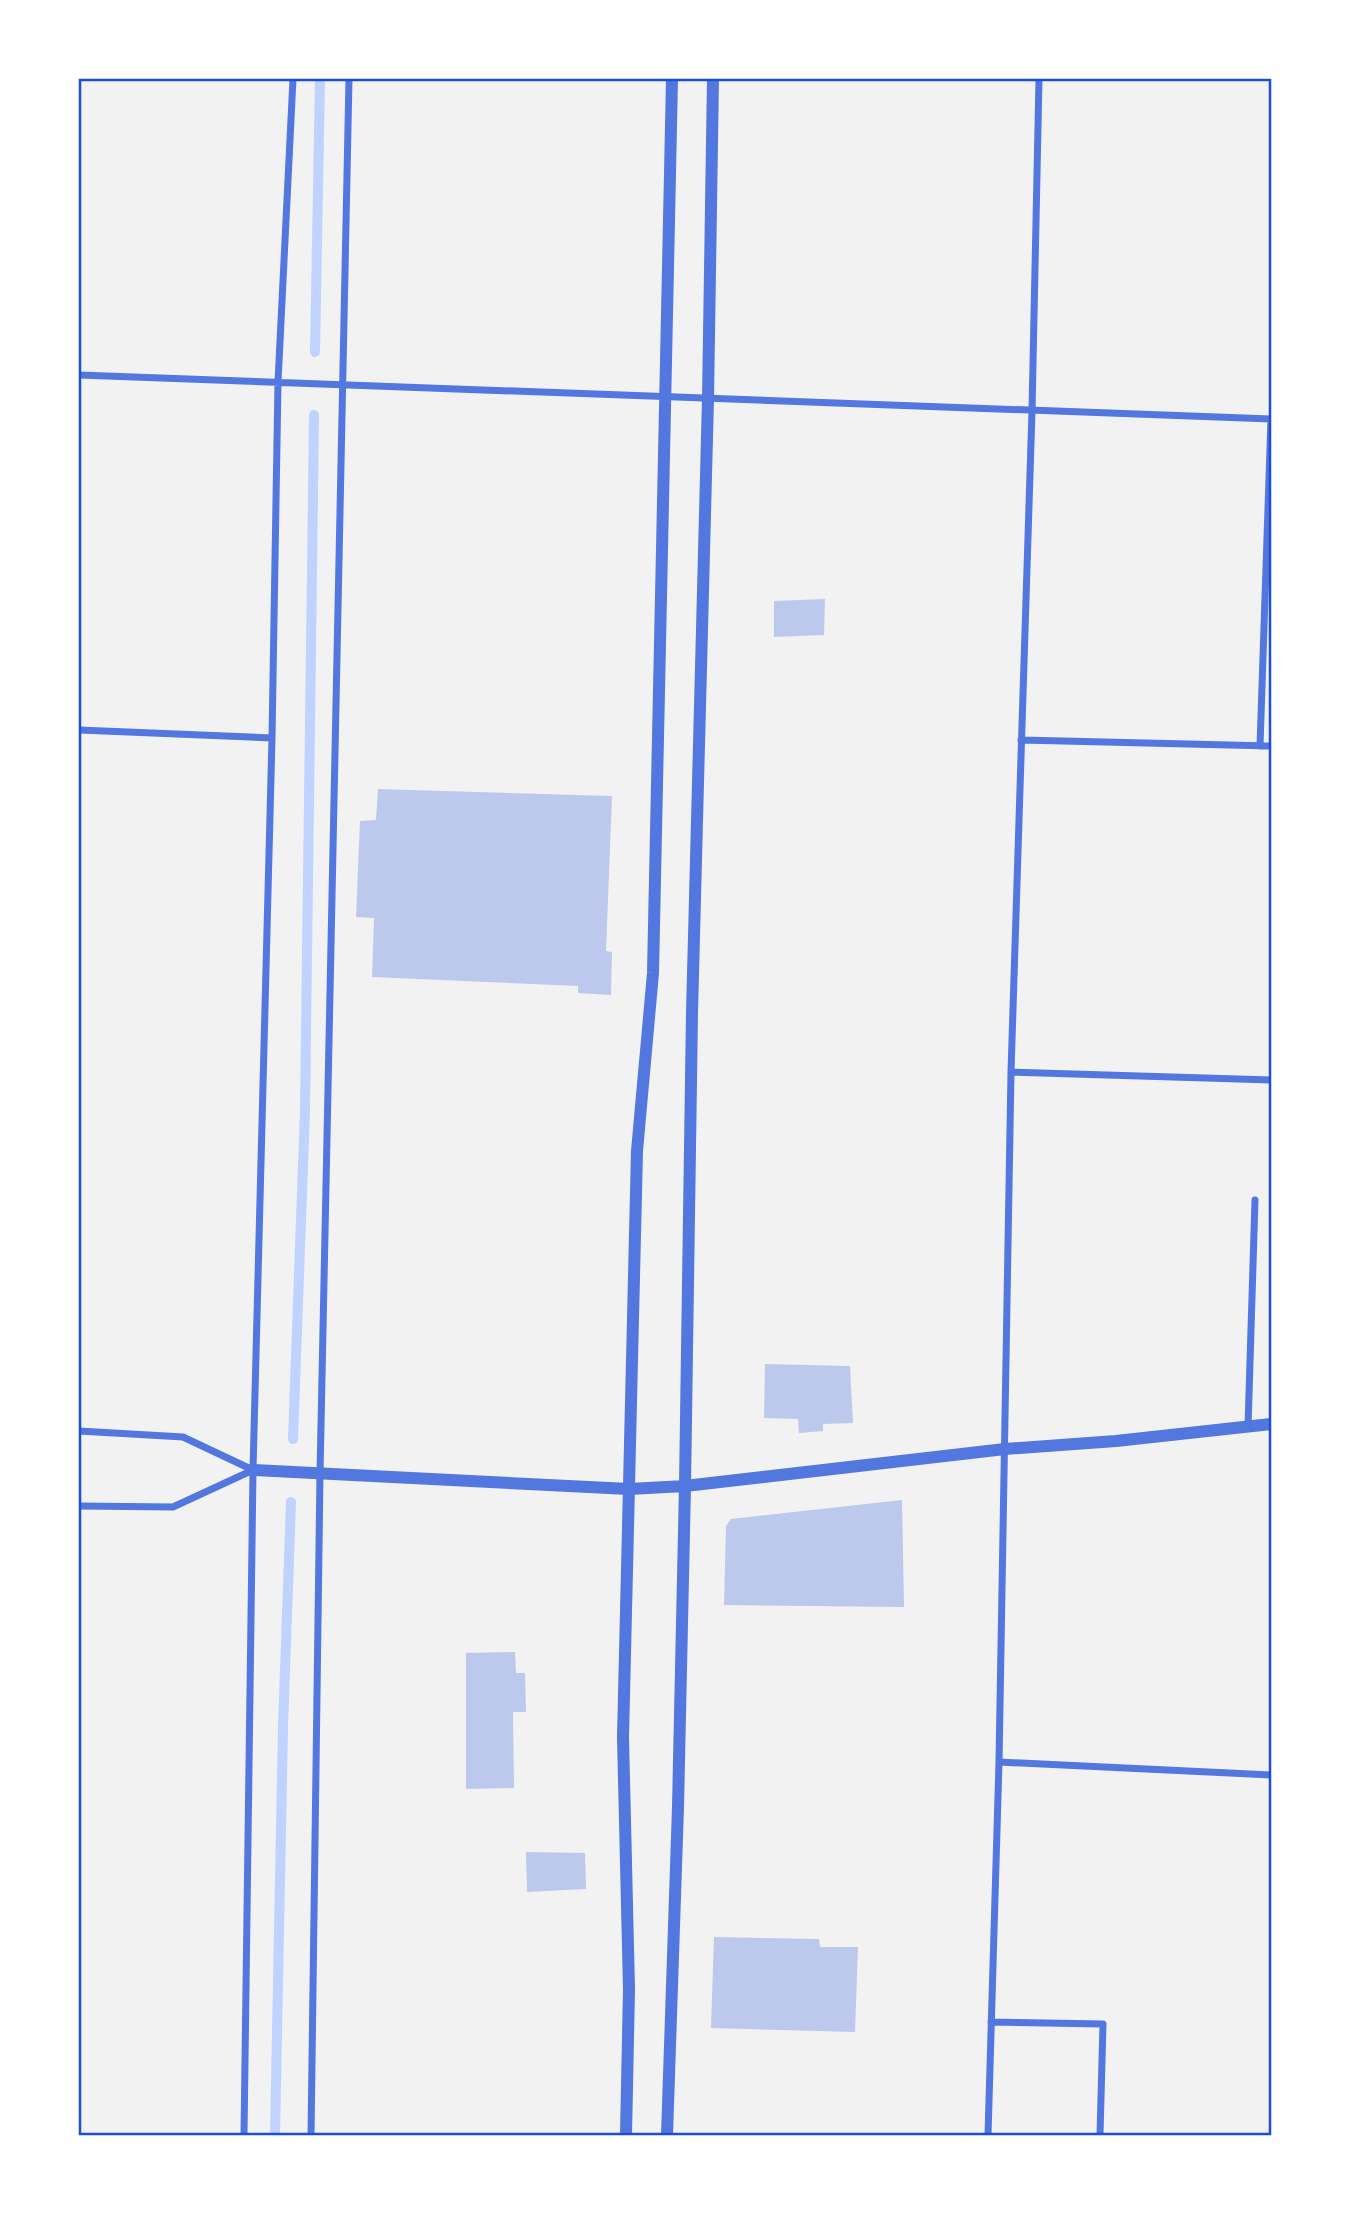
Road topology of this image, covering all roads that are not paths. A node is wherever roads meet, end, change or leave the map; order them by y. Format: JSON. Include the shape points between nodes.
{"nodes":[{"id":1,"x":293,"y":79,"type":"edge"},
{"id":2,"x":349,"y":79,"type":"edge"},
{"id":3,"x":672,"y":79,"type":"edge"},
{"id":4,"x":713,"y":79,"type":"edge"},
{"id":5,"x":1039,"y":79,"type":"edge"},
{"id":6,"x":79,"y":375,"type":"edge"},
{"id":7,"x":278,"y":382,"type":"junction"},
{"id":8,"x":342,"y":385,"type":"junction"},
{"id":9,"x":666,"y":396,"type":"junction"},
{"id":10,"x":708,"y":399,"type":"junction"},
{"id":11,"x":1032,"y":411,"type":"junction"},
{"id":12,"x":79,"y":730,"type":"edge"},
{"id":13,"x":272,"y":738,"type":"junction"},
{"id":14,"x":1021,"y":740,"type":"junction"},
{"id":15,"x":1260,"y":746,"type":"junction"},
{"id":16,"x":1271,"y":746,"type":"edge"},
{"id":17,"x":1011,"y":1072,"type":"junction"},
{"id":18,"x":1271,"y":1080,"type":"edge"},
{"id":19,"x":1255,"y":1200,"type":"dead end"},
{"id":20,"x":1271,"y":1424,"type":"edge"},
{"id":21,"x":1248,"y":1427,"type":"junction"},
{"id":22,"x":79,"y":1431,"type":"edge"},
{"id":23,"x":1005,"y":1449,"type":"junction"},
{"id":24,"x":253,"y":1469,"type":"junction"},
{"id":25,"x":320,"y":1474,"type":"junction"},
{"id":26,"x":685,"y":1486,"type":"junction"},
{"id":27,"x":629,"y":1489,"type":"junction"},
{"id":28,"x":79,"y":1506,"type":"edge"},
{"id":29,"x":999,"y":1762,"type":"junction"},
{"id":30,"x":1271,"y":1775,"type":"edge"},
{"id":31,"x":991,"y":2022,"type":"junction"},
{"id":32,"x":244,"y":2135,"type":"edge"},
{"id":33,"x":311,"y":2135,"type":"edge"},
{"id":34,"x":626,"y":2135,"type":"edge"},
{"id":35,"x":667,"y":2135,"type":"edge"},
{"id":36,"x":988,"y":2135,"type":"edge"},
{"id":37,"x":1101,"y":2135,"type":"edge"}],
"edges":[{"from":1,"to":7,"type":"street"},
{"from":2,"to":8,"type":"street"},
{"from":3,"to":9,"type":"street"},
{"from":4,"to":10,"type":"street"},
{"from":5,"to":11,"type":"street"},
{"from":6,"to":7,"type":"street"},
{"from":7,"to":8,"type":"street"},
{"from":7,"to":13,"type":"street"},
{"from":8,"to":9,"type":"street"},
{"from":8,"to":25,"type":"street"},
{"from":9,"to":10,"type":"street"},
{"from":9,"to":27,"type":"street","via":[[653,973],[637,1151]]},
{"from":10,"to":11,"type":"street"},
{"from":10,"to":26,"type":"street"},
{"from":11,"to":14,"type":"street"},
{"from":11,"to":15,"type":"street","via":[[1271,419]]},
{"from":12,"to":13,"type":"street"},
{"from":13,"to":24,"type":"street"},
{"from":14,"to":15,"type":"street"},
{"from":14,"to":17,"type":"street"},
{"from":15,"to":16,"type":"street"},
{"from":17,"to":18,"type":"street"},
{"from":17,"to":23,"type":"street"},
{"from":19,"to":21,"type":"street"},
{"from":20,"to":21,"type":"street"},
{"from":21,"to":23,"type":"street"},
{"from":22,"to":24,"type":"street","via":[[184,1437]]},
{"from":23,"to":26,"type":"street"},
{"from":23,"to":29,"type":"street"},
{"from":24,"to":25,"type":"street"},
{"from":24,"to":28,"type":"street","via":[[173,1507]]},
{"from":24,"to":32,"type":"street"},
{"from":25,"to":27,"type":"street"},
{"from":25,"to":33,"type":"street"},
{"from":26,"to":27,"type":"street"},
{"from":26,"to":35,"type":"street"},
{"from":27,"to":34,"type":"street","via":[[623,1737],[629,1989]]},
{"from":29,"to":30,"type":"street"},
{"from":29,"to":31,"type":"street"},
{"from":31,"to":36,"type":"street"},
{"from":31,"to":37,"type":"street","via":[[1103,2024]]}]}
